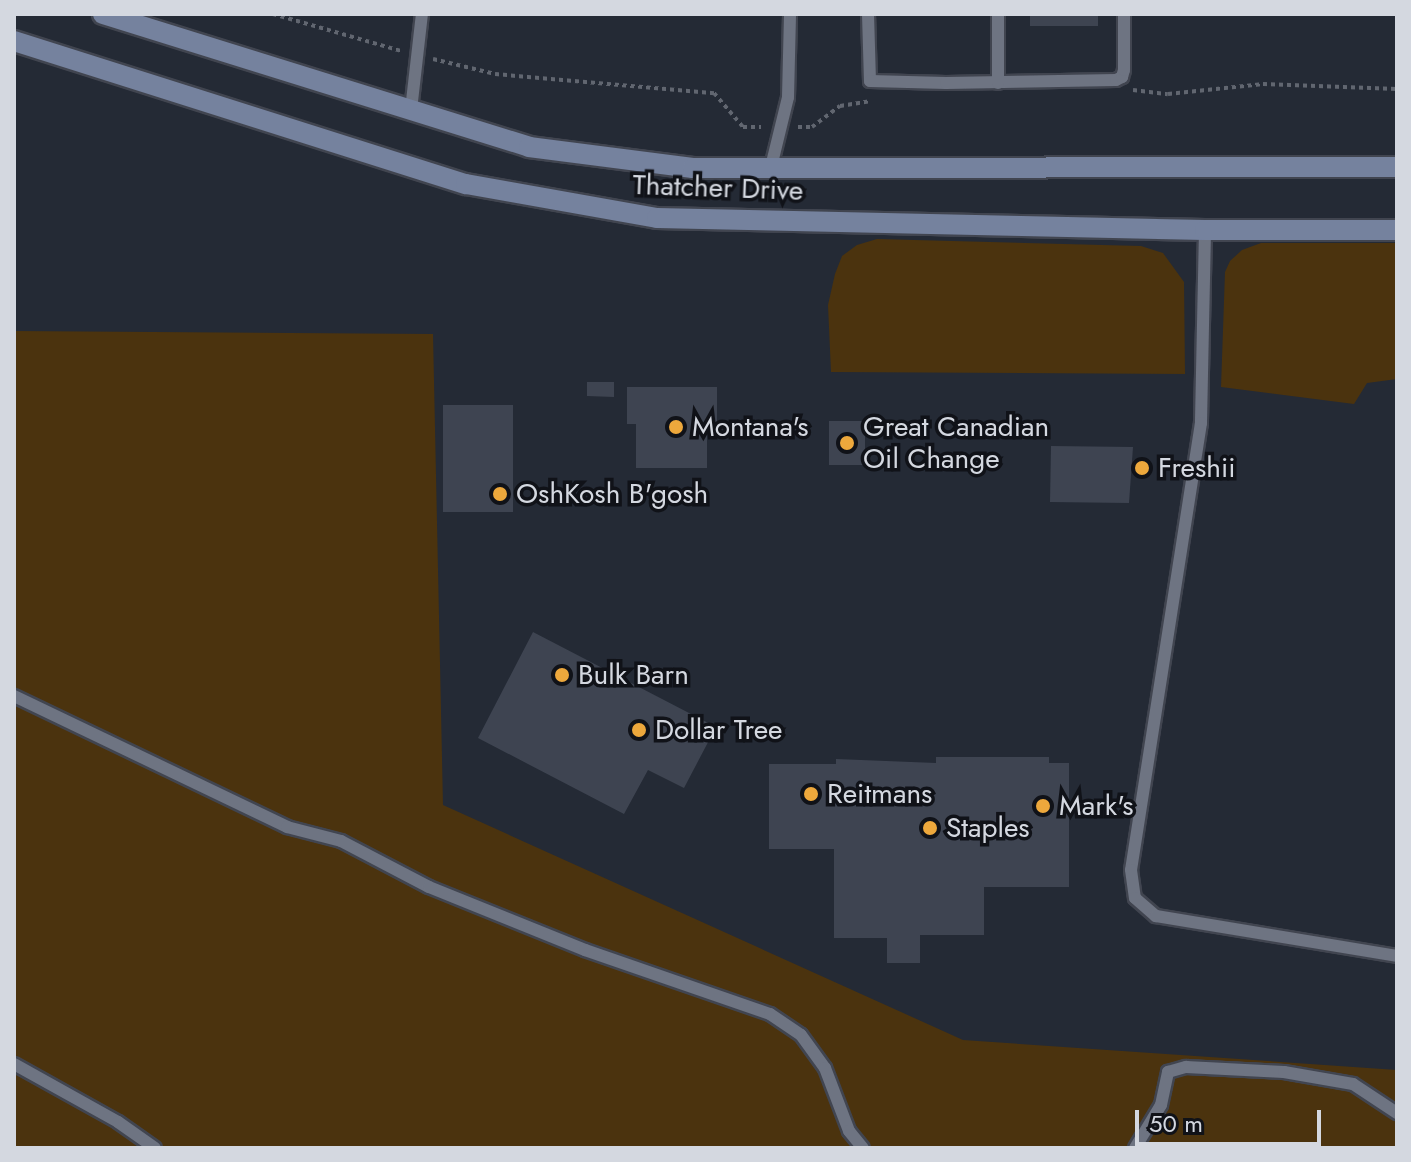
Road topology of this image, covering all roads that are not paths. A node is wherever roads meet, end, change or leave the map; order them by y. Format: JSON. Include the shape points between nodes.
{"nodes":[{"id":1,"x":103,"y":14,"type":"edge"},
{"id":2,"x":422,"y":14,"type":"edge"},
{"id":3,"x":790,"y":14,"type":"edge"},
{"id":4,"x":868,"y":14,"type":"edge"},
{"id":5,"x":998,"y":14,"type":"edge"},
{"id":6,"x":1124,"y":14,"type":"edge"},
{"id":7,"x":14,"y":41,"type":"edge"},
{"id":8,"x":998,"y":83,"type":"junction"},
{"id":9,"x":411,"y":110,"type":"junction"},
{"id":10,"x":771,"y":167,"type":"junction"},
{"id":11,"x":1397,"y":167,"type":"edge"},
{"id":12,"x":1205,"y":230,"type":"junction"},
{"id":13,"x":1397,"y":230,"type":"edge"},
{"id":14,"x":14,"y":696,"type":"edge"},
{"id":15,"x":1397,"y":956,"type":"edge"},
{"id":16,"x":14,"y":1064,"type":"edge"},
{"id":17,"x":1397,"y":1113,"type":"edge"},
{"id":18,"x":155,"y":1148,"type":"edge"},
{"id":19,"x":863,"y":1148,"type":"edge"},
{"id":20,"x":1135,"y":1148,"type":"edge"}],
"edges":[{"from":1,"to":9,"type":"main road","name":"Thatcher Drive"},
{"from":2,"to":9,"type":"lane"},
{"from":3,"to":10,"type":"lane","via":[[788,97]]},
{"from":4,"to":8,"type":"lane","via":[[870,81]]},
{"from":5,"to":8,"type":"lane"},
{"from":6,"to":8,"type":"lane","via":[[1122,77]]},
{"from":7,"to":12,"type":"main road","name":"Thatcher Drive","via":[[466,184],[657,218]]},
{"from":9,"to":10,"type":"main road","name":"Thatcher Drive","via":[[529,147],[693,168]]},
{"from":10,"to":11,"type":"main road","name":"Thatcher Drive"},
{"from":12,"to":13,"type":"main road","name":"Thatcher Drive"},
{"from":12,"to":15,"type":"lane","via":[[1201,423],[1131,870],[1135,898],[1156,916]]},
{"from":14,"to":19,"type":"lane","via":[[287,827],[341,841],[429,887],[585,950],[770,1014],[801,1035],[825,1068],[849,1131]]},
{"from":16,"to":18,"type":"lane"},
{"from":17,"to":20,"type":"lane","via":[[1353,1084],[1284,1072],[1186,1067],[1168,1072],[1161,1105]]}]}
